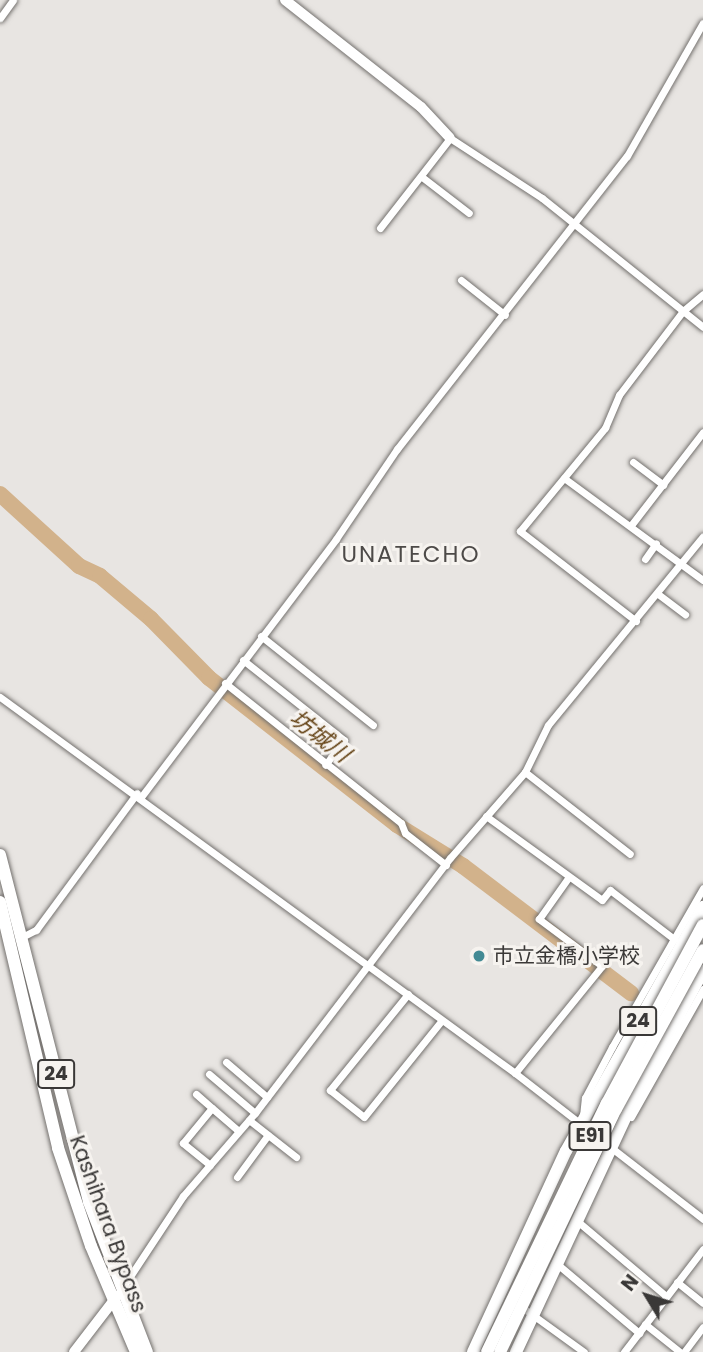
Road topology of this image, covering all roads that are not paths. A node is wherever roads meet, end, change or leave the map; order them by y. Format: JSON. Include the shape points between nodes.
{"nodes":[{"id":1,"x":13,"y":0,"type":"edge"},
{"id":2,"x":285,"y":0,"type":"edge"},
{"id":3,"x":0,"y":18,"type":"edge"},
{"id":4,"x":703,"y":23,"type":"edge"},
{"id":5,"x":450,"y":138,"type":"junction"},
{"id":6,"x":422,"y":177,"type":"junction"},
{"id":7,"x":469,"y":213,"type":"dead end"},
{"id":8,"x":575,"y":225,"type":"junction"},
{"id":9,"x":380,"y":228,"type":"dead end"},
{"id":10,"x":461,"y":280,"type":"dead end"},
{"id":11,"x":703,"y":294,"type":"edge"},
{"id":12,"x":682,"y":311,"type":"junction"},
{"id":13,"x":505,"y":315,"type":"junction"},
{"id":14,"x":703,"y":327,"type":"edge"},
{"id":15,"x":703,"y":432,"type":"edge"},
{"id":16,"x":633,"y":462,"type":"dead end"},
{"id":17,"x":564,"y":478,"type":"junction"},
{"id":18,"x":663,"y":485,"type":"junction"},
{"id":19,"x":632,"y":524,"type":"junction"},
{"id":20,"x":703,"y":536,"type":"edge"},
{"id":21,"x":656,"y":543,"type":"junction"},
{"id":22,"x":645,"y":559,"type":"dead end"},
{"id":23,"x":682,"y":564,"type":"junction"},
{"id":24,"x":703,"y":580,"type":"edge"},
{"id":25,"x":658,"y":594,"type":"junction"},
{"id":26,"x":685,"y":614,"type":"dead end"},
{"id":27,"x":636,"y":621,"type":"junction"},
{"id":28,"x":261,"y":636,"type":"junction"},
{"id":29,"x":243,"y":660,"type":"junction"},
{"id":30,"x":222,"y":686,"type":"junction"},
{"id":31,"x":2,"y":700,"type":"edge"},
{"id":32,"x":373,"y":725,"type":"dead end"},
{"id":33,"x":325,"y":765,"type":"junction"},
{"id":34,"x":525,"y":772,"type":"junction"},
{"id":35,"x":139,"y":795,"type":"junction"},
{"id":36,"x":486,"y":816,"type":"junction"},
{"id":37,"x":630,"y":854,"type":"dead end"},
{"id":38,"x":0,"y":855,"type":"edge"},
{"id":39,"x":448,"y":862,"type":"junction"},
{"id":40,"x":568,"y":877,"type":"junction"},
{"id":41,"x":703,"y":888,"type":"edge"},
{"id":42,"x":0,"y":902,"type":"edge"},
{"id":43,"x":701,"y":917,"type":"edge"},
{"id":44,"x":22,"y":937,"type":"junction"},
{"id":45,"x":674,"y":939,"type":"junction"},
{"id":46,"x":703,"y":950,"type":"edge"},
{"id":47,"x":368,"y":965,"type":"junction"},
{"id":48,"x":703,"y":971,"type":"edge"},
{"id":49,"x":703,"y":989,"type":"edge"},
{"id":50,"x":408,"y":994,"type":"junction"},
{"id":51,"x":442,"y":1020,"type":"junction"},
{"id":52,"x":226,"y":1062,"type":"dead end"},
{"id":53,"x":515,"y":1073,"type":"junction"},
{"id":54,"x":209,"y":1074,"type":"dead end"},
{"id":55,"x":196,"y":1094,"type":"dead end"},
{"id":56,"x":267,"y":1097,"type":"junction"},
{"id":57,"x":212,"y":1108,"type":"junction"},
{"id":58,"x":255,"y":1113,"type":"junction"},
{"id":59,"x":248,"y":1120,"type":"junction"},
{"id":60,"x":582,"y":1124,"type":"junction"},
{"id":61,"x":238,"y":1131,"type":"junction"},
{"id":62,"x":618,"y":1134,"type":"junction"},
{"id":63,"x":268,"y":1135,"type":"junction"},
{"id":64,"x":611,"y":1147,"type":"junction"},
{"id":65,"x":296,"y":1157,"type":"dead end"},
{"id":66,"x":210,"y":1165,"type":"junction"},
{"id":67,"x":237,"y":1177,"type":"dead end"},
{"id":68,"x":534,"y":1217,"type":"junction"},
{"id":69,"x":703,"y":1219,"type":"edge"},
{"id":70,"x":576,"y":1220,"type":"junction"},
{"id":71,"x":569,"y":1234,"type":"junction"},
{"id":72,"x":703,"y":1249,"type":"edge"},
{"id":73,"x":556,"y":1263,"type":"junction"},
{"id":74,"x":677,"y":1282,"type":"junction"},
{"id":75,"x":498,"y":1294,"type":"junction"},
{"id":76,"x":117,"y":1295,"type":"junction"},
{"id":77,"x":666,"y":1296,"type":"junction"},
{"id":78,"x":703,"y":1303,"type":"edge"},
{"id":79,"x":533,"y":1312,"type":"junction"},
{"id":80,"x":645,"y":1324,"type":"junction"},
{"id":81,"x":703,"y":1327,"type":"edge"},
{"id":82,"x":639,"y":1333,"type":"junction"},
{"id":83,"x":74,"y":1352,"type":"edge"},
{"id":84,"x":136,"y":1352,"type":"edge"},
{"id":85,"x":147,"y":1352,"type":"edge"},
{"id":86,"x":473,"y":1352,"type":"edge"},
{"id":87,"x":487,"y":1352,"type":"edge"},
{"id":88,"x":500,"y":1352,"type":"edge"},
{"id":89,"x":516,"y":1352,"type":"edge"},
{"id":90,"x":584,"y":1352,"type":"edge"},
{"id":91,"x":624,"y":1352,"type":"edge"},
{"id":92,"x":682,"y":1352,"type":"edge"}],
"edges":[{"from":1,"to":3,"type":"street"},
{"from":2,"to":5,"type":"street","via":[[421,107]]},
{"from":4,"to":8,"type":"street","via":[[640,135]]},
{"from":5,"to":6,"type":"street"},
{"from":5,"to":8,"type":"street"},
{"from":6,"to":7,"type":"street"},
{"from":6,"to":9,"type":"street"},
{"from":8,"to":12,"type":"street"},
{"from":8,"to":13,"type":"street"},
{"from":10,"to":13,"type":"street"},
{"from":11,"to":12,"type":"street"},
{"from":12,"to":14,"type":"street"},
{"from":12,"to":17,"type":"street","via":[[618,395],[605,428]]},
{"from":13,"to":28,"type":"street","via":[[397,449],[336,539]]},
{"from":15,"to":18,"type":"street"},
{"from":16,"to":18,"type":"street"},
{"from":17,"to":19,"type":"street"},
{"from":17,"to":27,"type":"street","via":[[520,531]]},
{"from":18,"to":19,"type":"street"},
{"from":19,"to":21,"type":"street"},
{"from":20,"to":23,"type":"street"},
{"from":21,"to":22,"type":"street"},
{"from":21,"to":23,"type":"street"},
{"from":23,"to":24,"type":"street"},
{"from":23,"to":25,"type":"street"},
{"from":25,"to":26,"type":"street"},
{"from":25,"to":27,"type":"street"},
{"from":27,"to":34,"type":"street","via":[[548,724]]},
{"from":28,"to":29,"type":"street"},
{"from":28,"to":32,"type":"street"},
{"from":29,"to":30,"type":"street"},
{"from":29,"to":33,"type":"street","via":[[344,740]]},
{"from":30,"to":33,"type":"street"},
{"from":30,"to":35,"type":"street"},
{"from":31,"to":35,"type":"street"},
{"from":33,"to":39,"type":"street"},
{"from":34,"to":36,"type":"street"},
{"from":34,"to":37,"type":"street"},
{"from":35,"to":44,"type":"street","via":[[36,930]]},
{"from":35,"to":47,"type":"street"},
{"from":36,"to":39,"type":"street"},
{"from":36,"to":40,"type":"street"},
{"from":38,"to":44,"type":"highway","name":"Kashihara Bypass","number":"24"},
{"from":39,"to":47,"type":"street"},
{"from":40,"to":45,"type":"street","via":[[602,900],[610,890]]},
{"from":40,"to":53,"type":"street","via":[[539,919],[599,969]]},
{"from":41,"to":45,"type":"street"},
{"from":42,"to":76,"type":"highway","name":"Kashihara Bypass","number":"24","via":[[58,1148]]},
{"from":43,"to":60,"type":"highway","number":"24"},
{"from":43,"to":87,"type":"highway","number":"E91","bridge":true},
{"from":44,"to":76,"type":"highway","name":"Kashihara Bypass","number":"24"},
{"from":45,"to":60,"type":"street","via":[[585,1098]]},
{"from":46,"to":88,"type":"highway","number":"E91","bridge":true,"via":[[616,1109]]},
{"from":47,"to":50,"type":"street"},
{"from":47,"to":56,"type":"street"},
{"from":48,"to":62,"type":"highway","number":"24"},
{"from":49,"to":62,"type":"street","via":[[645,1099]]},
{"from":50,"to":51,"type":"street"},
{"from":50,"to":51,"type":"street","via":[[330,1090],[364,1117]]},
{"from":51,"to":53,"type":"street"},
{"from":52,"to":56,"type":"street"},
{"from":53,"to":60,"type":"street"},
{"from":54,"to":58,"type":"street"},
{"from":55,"to":57,"type":"street"},
{"from":56,"to":58,"type":"street"},
{"from":57,"to":61,"type":"street"},
{"from":57,"to":66,"type":"street","via":[[183,1143]]},
{"from":58,"to":59,"type":"street"},
{"from":59,"to":61,"type":"street"},
{"from":59,"to":63,"type":"street"},
{"from":60,"to":64,"type":"street"},
{"from":60,"to":68,"type":"highway","number":"24"},
{"from":61,"to":66,"type":"street"},
{"from":62,"to":64,"type":"highway","number":"24"},
{"from":63,"to":65,"type":"street"},
{"from":63,"to":67,"type":"street"},
{"from":64,"to":69,"type":"street"},
{"from":64,"to":70,"type":"highway","number":"24"},
{"from":66,"to":76,"type":"street","via":[[157,1233]]},
{"from":68,"to":71,"type":"street"},
{"from":68,"to":75,"type":"highway","number":"24"},
{"from":70,"to":71,"type":"highway","number":"24"},
{"from":70,"to":77,"type":"street"},
{"from":71,"to":73,"type":"highway","number":"24"},
{"from":72,"to":74,"type":"street"},
{"from":73,"to":79,"type":"highway","number":"24"},
{"from":73,"to":82,"type":"street"},
{"from":74,"to":77,"type":"street"},
{"from":74,"to":78,"type":"street"},
{"from":75,"to":79,"type":"street"},
{"from":75,"to":86,"type":"highway","number":"24"},
{"from":76,"to":83,"type":"main road"},
{"from":76,"to":84,"type":"highway","name":"Kashihara Bypass","number":"24"},
{"from":76,"to":85,"type":"highway","name":"Kashihara Bypass","number":"24"},
{"from":77,"to":80,"type":"street"},
{"from":79,"to":89,"type":"highway","number":"24"},
{"from":79,"to":90,"type":"street"},
{"from":80,"to":82,"type":"street"},
{"from":80,"to":92,"type":"street"},
{"from":81,"to":92,"type":"street"},
{"from":82,"to":91,"type":"street"}]}
